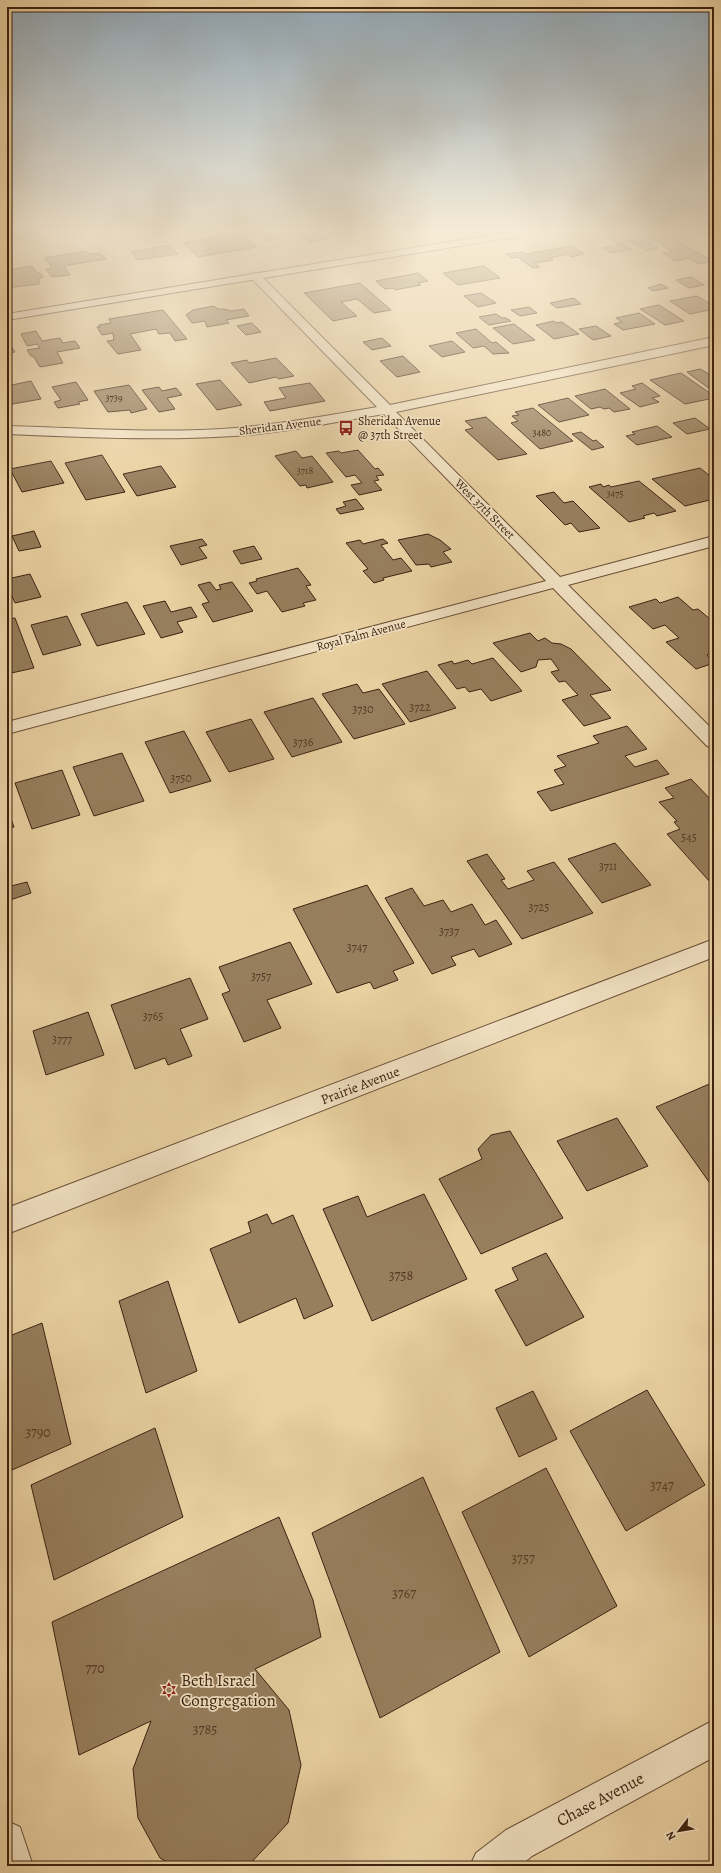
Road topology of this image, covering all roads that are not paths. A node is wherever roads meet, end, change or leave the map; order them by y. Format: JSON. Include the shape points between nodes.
{"nodes":[{"id":1,"x":295,"y":316,"type":"edge"},
{"id":2,"x":714,"y":341,"type":"edge"},
{"id":3,"x":386,"y":410,"type":"junction"},
{"id":4,"x":7,"y":430,"type":"edge"},
{"id":5,"x":714,"y":541,"type":"edge"},
{"id":6,"x":558,"y":583,"type":"junction"},
{"id":7,"x":7,"y":728,"type":"edge"},
{"id":8,"x":714,"y":742,"type":"edge"},
{"id":9,"x":714,"y":948,"type":"edge"},
{"id":10,"x":7,"y":1221,"type":"edge"},
{"id":11,"x":714,"y":1738,"type":"edge"},
{"id":12,"x":7,"y":1840,"type":"edge"},
{"id":13,"x":14,"y":1866,"type":"edge"},
{"id":14,"x":489,"y":1866,"type":"edge"}],
"edges":[{"from":1,"to":3,"type":"street","name":"West 37th Street"},
{"from":2,"to":3,"type":"street","name":"Sheridan Avenue"},
{"from":3,"to":4,"type":"street","name":"Sheridan Avenue","via":[[235,432],[160,435]]},
{"from":3,"to":6,"type":"street","name":"West 37th Street"},
{"from":5,"to":6,"type":"street","name":"Royal Palm Avenue"},
{"from":6,"to":7,"type":"street","name":"Royal Palm Avenue"},
{"from":6,"to":8,"type":"street","name":"West 37th Street"},
{"from":9,"to":10,"type":"street","name":"Prairie Avenue"},
{"from":11,"to":14,"type":"street","name":"Chase Avenue","via":[[519,1843]]},
{"from":12,"to":13,"type":"street"}]}
